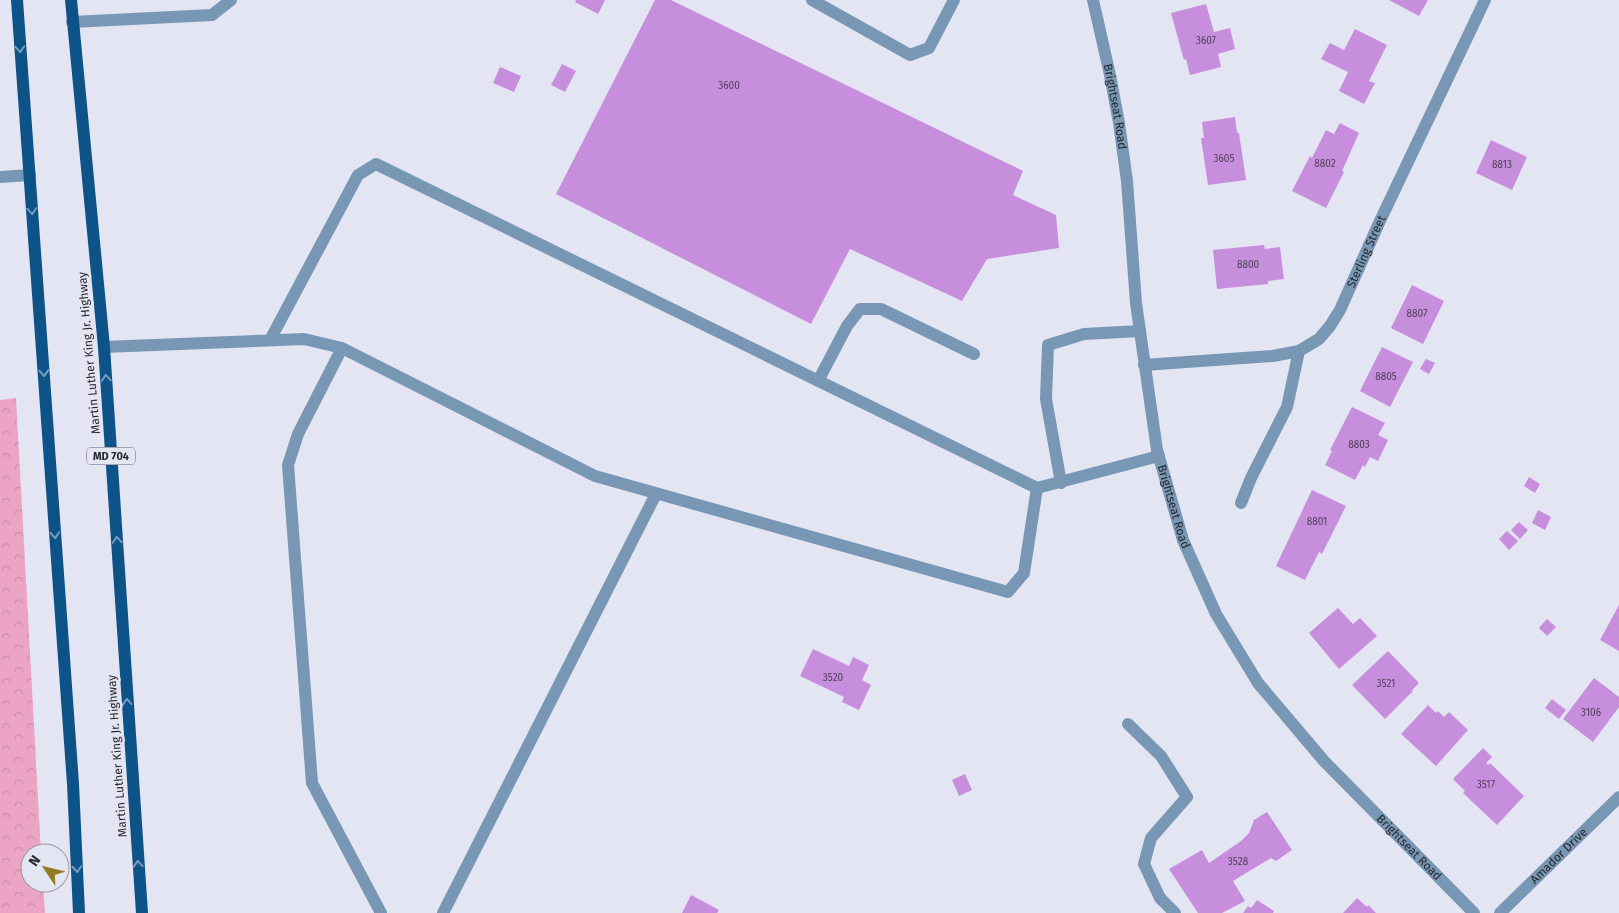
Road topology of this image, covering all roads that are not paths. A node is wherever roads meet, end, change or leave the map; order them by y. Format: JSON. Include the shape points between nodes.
{"nodes":[{"id":1,"x":17,"y":0,"type":"edge"},
{"id":2,"x":71,"y":0,"type":"edge"},
{"id":3,"x":231,"y":0,"type":"edge"},
{"id":4,"x":812,"y":0,"type":"edge"},
{"id":5,"x":954,"y":0,"type":"edge"},
{"id":6,"x":1093,"y":0,"type":"edge"},
{"id":7,"x":1485,"y":0,"type":"edge"},
{"id":8,"x":72,"y":22,"type":"junction"},
{"id":9,"x":30,"y":175,"type":"junction"},
{"id":10,"x":0,"y":177,"type":"edge"},
{"id":11,"x":1140,"y":331,"type":"junction"},
{"id":12,"x":270,"y":340,"type":"junction"},
{"id":13,"x":104,"y":347,"type":"junction"},
{"id":14,"x":342,"y":348,"type":"junction"},
{"id":15,"x":1299,"y":351,"type":"junction"},
{"id":16,"x":974,"y":354,"type":"dead end"},
{"id":17,"x":1144,"y":365,"type":"junction"},
{"id":18,"x":818,"y":381,"type":"junction"},
{"id":19,"x":1159,"y":456,"type":"junction"},
{"id":20,"x":1061,"y":483,"type":"junction"},
{"id":21,"x":1037,"y":488,"type":"junction"},
{"id":22,"x":656,"y":494,"type":"junction"},
{"id":23,"x":1241,"y":503,"type":"dead end"},
{"id":24,"x":1128,"y":724,"type":"dead end"},
{"id":25,"x":1619,"y":797,"type":"edge"},
{"id":26,"x":79,"y":913,"type":"edge"},
{"id":27,"x":142,"y":913,"type":"edge"},
{"id":28,"x":381,"y":913,"type":"edge"},
{"id":29,"x":443,"y":913,"type":"edge"},
{"id":30,"x":1175,"y":913,"type":"edge"},
{"id":31,"x":1474,"y":913,"type":"edge"},
{"id":32,"x":1500,"y":913,"type":"edge"}],
"edges":[{"from":1,"to":9,"type":"main road","one_way":true},
{"from":2,"to":8,"type":"main road","name":"Martin Luther King Jr. Highway","number":"MD 704"},
{"from":3,"to":8,"type":"street","via":[[212,15]]},
{"from":4,"to":5,"type":"street","via":[[910,55],[929,48]]},
{"from":6,"to":11,"type":"street","name":"Brightseat Road","via":[[1120,123]]},
{"from":7,"to":15,"type":"street","name":"Sterling Street","via":[[1340,310],[1320,339]]},
{"from":8,"to":13,"type":"main road","name":"Martin Luther King Jr. Highway","number":"MD 704"},
{"from":9,"to":10,"type":"street"},
{"from":9,"to":26,"type":"main road","one_way":true,"via":[[73,784]]},
{"from":11,"to":17,"type":"street","name":"Brightseat Road"},
{"from":11,"to":20,"type":"street","via":[[1084,334],[1048,345],[1046,399]]},
{"from":12,"to":13,"type":"street"},
{"from":12,"to":14,"type":"street","via":[[304,339]]},
{"from":12,"to":18,"type":"street","via":[[358,175],[376,164]]},
{"from":27,"to":13,"type":"main road","name":"Martin Luther King Jr. Highway","number":"MD 704","one_way":true},
{"from":14,"to":22,"type":"street","via":[[595,476]]},
{"from":14,"to":28,"type":"street","via":[[298,434],[288,465],[312,783]]},
{"from":15,"to":17,"type":"street","name":"Sterling Street","via":[[1273,356]]},
{"from":15,"to":23,"type":"street","via":[[1287,407]]},
{"from":16,"to":18,"type":"street","via":[[881,309],[860,309],[847,326]]},
{"from":17,"to":19,"type":"street","name":"Brightseat Road"},
{"from":18,"to":21,"type":"street"},
{"from":19,"to":20,"type":"street"},
{"from":19,"to":31,"type":"street","name":"Brightseat Road","via":[[1183,540],[1198,576],[1216,614],[1258,683],[1324,761]]},
{"from":20,"to":21,"type":"street"},
{"from":21,"to":22,"type":"street","via":[[1024,573],[1008,592]]},
{"from":22,"to":29,"type":"street"},
{"from":24,"to":30,"type":"street","via":[[1161,756],[1187,797],[1151,838],[1144,864],[1160,898]]},
{"from":25,"to":32,"type":"street","name":"Amador Drive"}]}
